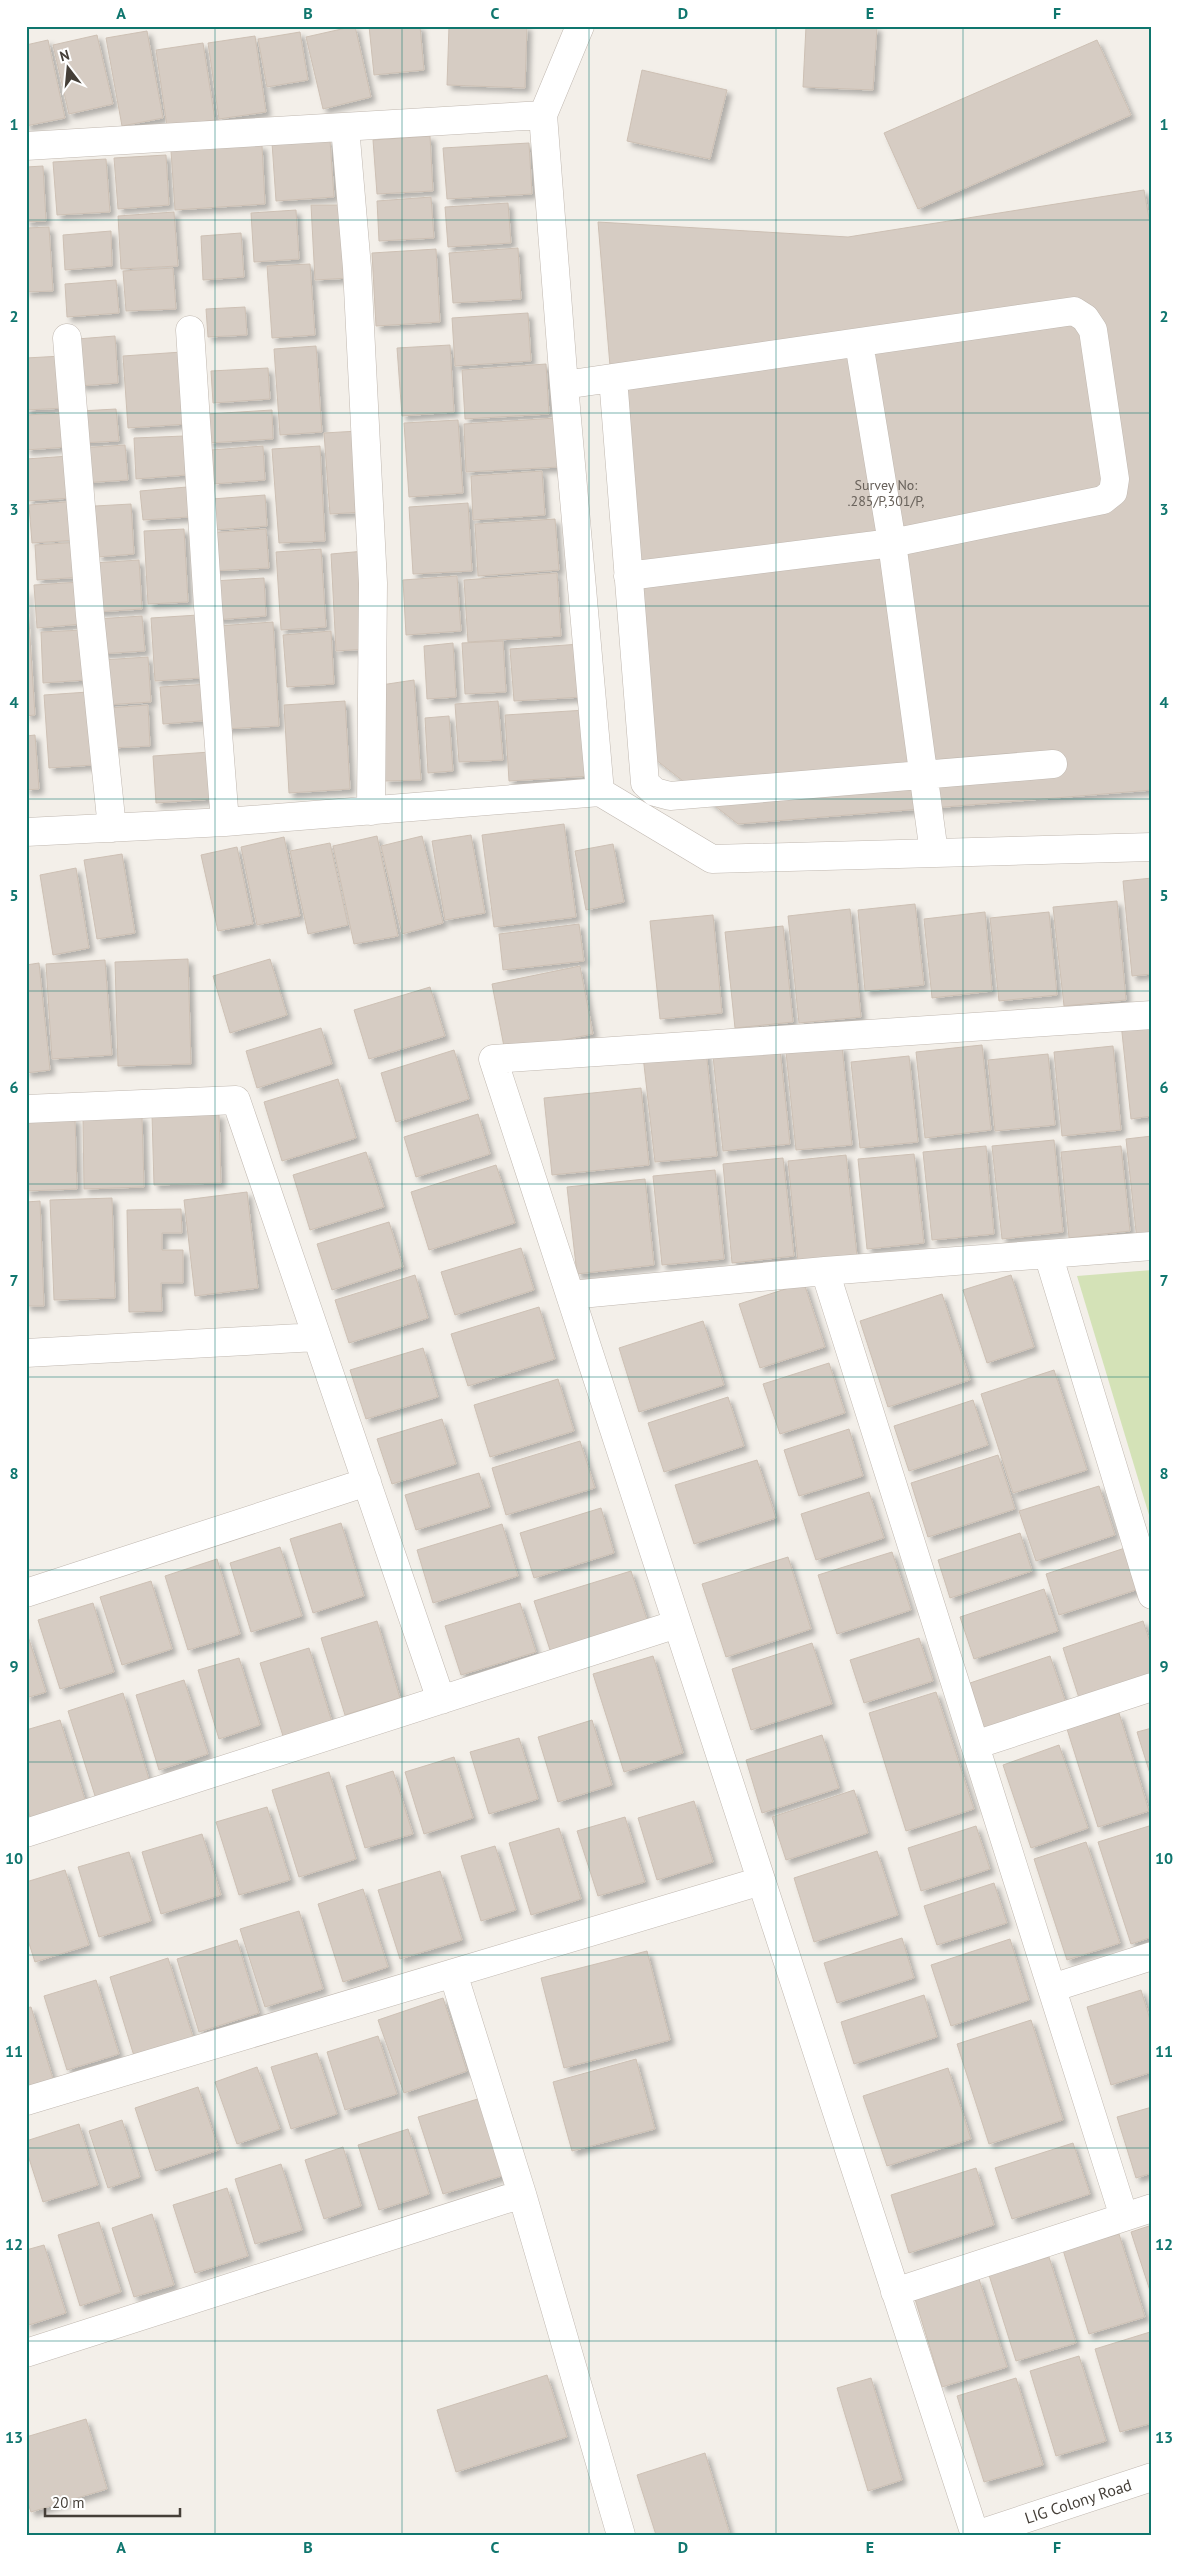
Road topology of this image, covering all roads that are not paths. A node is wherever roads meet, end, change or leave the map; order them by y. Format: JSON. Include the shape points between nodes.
{"nodes":[{"id":1,"x":580,"y":26,"type":"edge"},
{"id":2,"x":543,"y":115,"type":"junction"},
{"id":3,"x":345,"y":127,"type":"junction"},
{"id":4,"x":26,"y":146,"type":"edge"},
{"id":5,"x":190,"y":330,"type":"dead end"},
{"id":6,"x":67,"y":338,"type":"dead end"},
{"id":7,"x":859,"y":343,"type":"junction"},
{"id":8,"x":613,"y":378,"type":"junction"},
{"id":9,"x":564,"y":386,"type":"junction"},
{"id":10,"x":892,"y":543,"type":"junction"},
{"id":11,"x":628,"y":576,"type":"junction"},
{"id":12,"x":1053,"y":764,"type":"dead end"},
{"id":13,"x":923,"y":773,"type":"junction"},
{"id":14,"x":600,"y":792,"type":"junction"},
{"id":15,"x":371,"y":811,"type":"junction"},
{"id":16,"x":225,"y":822,"type":"junction"},
{"id":17,"x":112,"y":828,"type":"junction"},
{"id":18,"x":26,"y":832,"type":"edge"},
{"id":19,"x":1152,"y":847,"type":"edge"},
{"id":20,"x":934,"y":853,"type":"junction"},
{"id":21,"x":1152,"y":1015,"type":"edge"},
{"id":22,"x":26,"y":1109,"type":"edge"},
{"id":23,"x":1152,"y":1246,"type":"edge"},
{"id":24,"x":1048,"y":1254,"type":"junction"},
{"id":25,"x":824,"y":1271,"type":"junction"},
{"id":26,"x":570,"y":1295,"type":"junction"},
{"id":27,"x":317,"y":1337,"type":"junction"},
{"id":28,"x":26,"y":1354,"type":"edge"},
{"id":29,"x":367,"y":1482,"type":"junction"},
{"id":30,"x":26,"y":1593,"type":"edge"},
{"id":31,"x":1152,"y":1595,"type":"edge"},
{"id":32,"x":677,"y":1624,"type":"junction"},
{"id":33,"x":1152,"y":1687,"type":"edge"},
{"id":34,"x":441,"y":1700,"type":"junction"},
{"id":35,"x":975,"y":1745,"type":"junction"},
{"id":36,"x":26,"y":1833,"type":"edge"},
{"id":37,"x":761,"y":1881,"type":"junction"},
{"id":38,"x":1152,"y":1956,"type":"edge"},
{"id":39,"x":453,"y":1973,"type":"junction"},
{"id":40,"x":1052,"y":1988,"type":"junction"},
{"id":41,"x":26,"y":2101,"type":"edge"},
{"id":42,"x":522,"y":2194,"type":"junction"},
{"id":43,"x":1152,"y":2208,"type":"edge"},
{"id":44,"x":1124,"y":2217,"type":"junction"},
{"id":45,"x":895,"y":2292,"type":"junction"},
{"id":46,"x":26,"y":2353,"type":"edge"},
{"id":47,"x":1152,"y":2476,"type":"edge"},
{"id":48,"x":621,"y":2535,"type":"edge"},
{"id":49,"x":975,"y":2535,"type":"edge"}],
"edges":[{"from":1,"to":2,"type":"street"},
{"from":2,"to":3,"type":"street"},
{"from":2,"to":9,"type":"street"},
{"from":3,"to":4,"type":"street"},
{"from":3,"to":15,"type":"street","via":[[357,268],[373,583]]},
{"from":5,"to":16,"type":"street"},
{"from":6,"to":17,"type":"street"},
{"from":7,"to":8,"type":"street"},
{"from":7,"to":10,"type":"street"},
{"from":7,"to":10,"type":"street","via":[[1074,311],[1086,318],[1092,330],[1115,479],[1113,492],[1103,500]]},
{"from":8,"to":9,"type":"street"},
{"from":8,"to":11,"type":"street"},
{"from":9,"to":14,"type":"street"},
{"from":10,"to":11,"type":"street"},
{"from":10,"to":13,"type":"street"},
{"from":11,"to":13,"type":"street","via":[[645,782],[655,792],[670,796]]},
{"from":12,"to":13,"type":"street"},
{"from":13,"to":20,"type":"street"},
{"from":14,"to":15,"type":"street"},
{"from":14,"to":20,"type":"street","via":[[712,860]]},
{"from":15,"to":16,"type":"street"},
{"from":16,"to":17,"type":"street"},
{"from":17,"to":18,"type":"street"},
{"from":19,"to":20,"type":"street"},
{"from":21,"to":26,"type":"street","via":[[493,1058]]},
{"from":22,"to":27,"type":"street","via":[[236,1100]]},
{"from":23,"to":24,"type":"street"},
{"from":24,"to":25,"type":"street"},
{"from":24,"to":31,"type":"street"},
{"from":25,"to":26,"type":"street"},
{"from":25,"to":35,"type":"street"},
{"from":26,"to":32,"type":"street"},
{"from":27,"to":28,"type":"street"},
{"from":27,"to":29,"type":"street"},
{"from":29,"to":30,"type":"street"},
{"from":29,"to":34,"type":"street"},
{"from":32,"to":34,"type":"street"},
{"from":32,"to":37,"type":"street"},
{"from":33,"to":35,"type":"street"},
{"from":34,"to":36,"type":"street"},
{"from":35,"to":40,"type":"street"},
{"from":37,"to":39,"type":"street"},
{"from":37,"to":45,"type":"street"},
{"from":38,"to":40,"type":"street"},
{"from":39,"to":41,"type":"street"},
{"from":39,"to":42,"type":"street"},
{"from":40,"to":44,"type":"street"},
{"from":42,"to":46,"type":"street"},
{"from":42,"to":48,"type":"street"},
{"from":43,"to":44,"type":"street"},
{"from":44,"to":45,"type":"street"},
{"from":45,"to":49,"type":"street"},
{"from":47,"to":49,"type":"street","name":"LIG Colony Road"}]}
